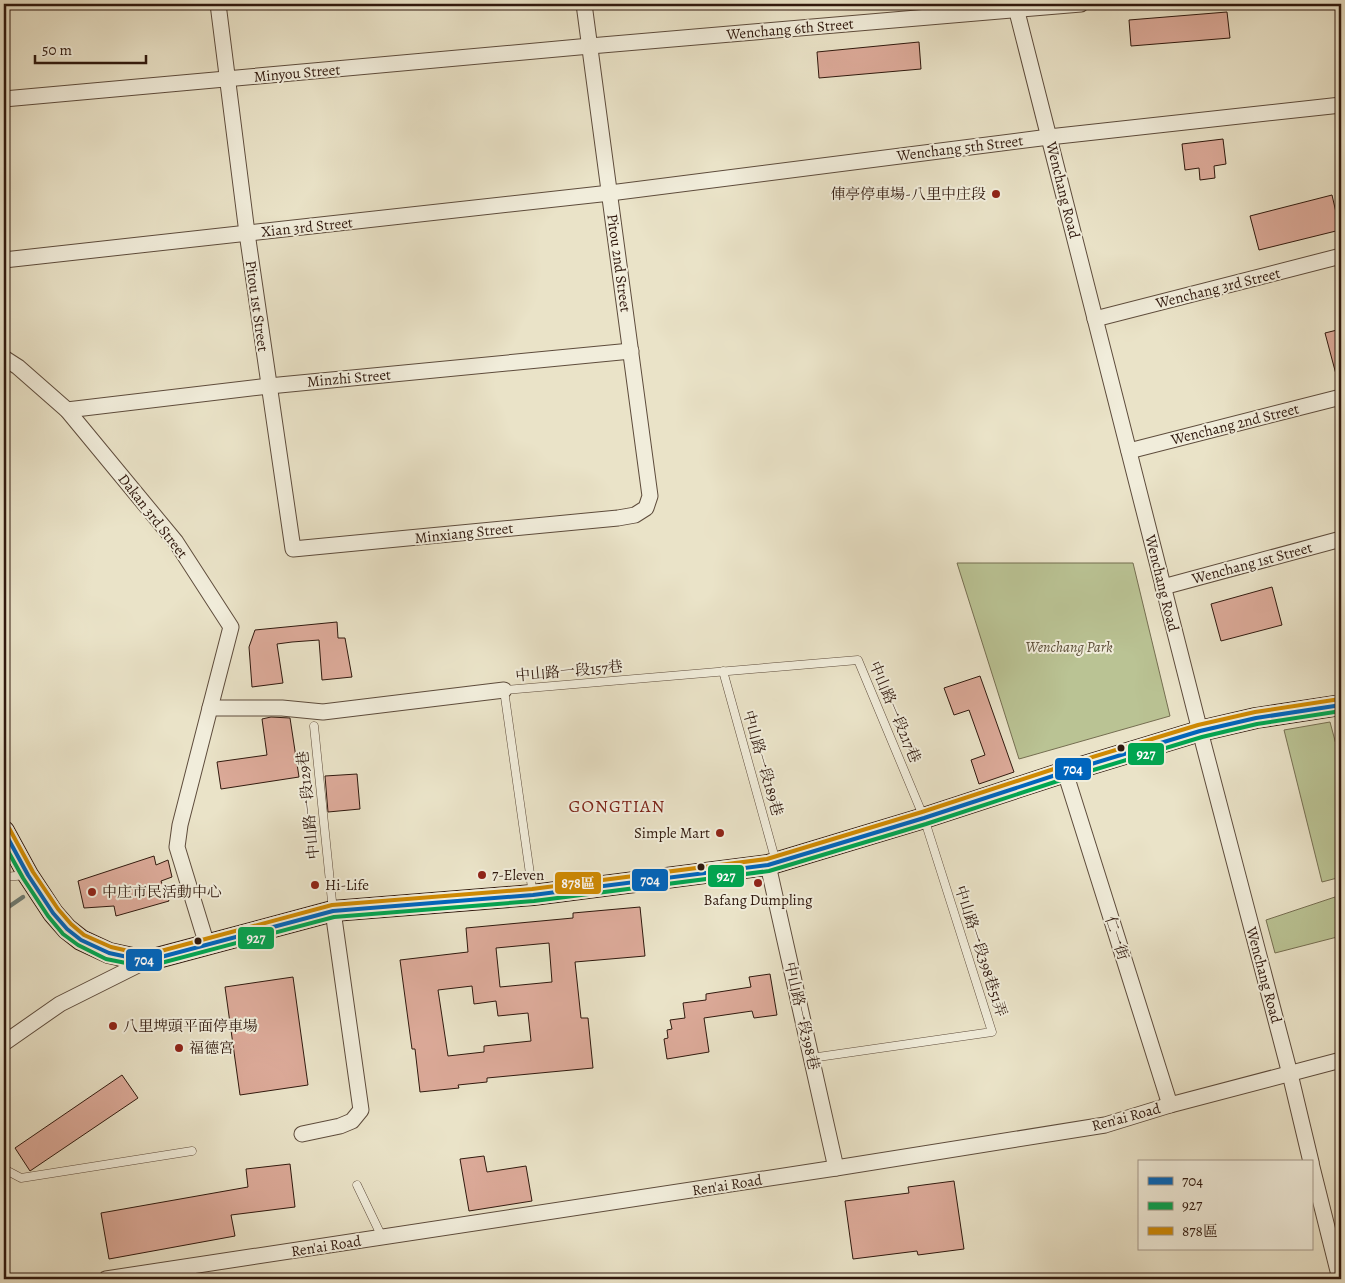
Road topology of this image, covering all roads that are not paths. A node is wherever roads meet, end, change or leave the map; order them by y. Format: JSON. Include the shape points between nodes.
{"nodes":[{"id":1,"x":218,"y":4,"type":"edge"},
{"id":2,"x":584,"y":4,"type":"edge"},
{"id":3,"x":1081,"y":4,"type":"edge"},
{"id":4,"x":1016,"y":7,"type":"edge"},
{"id":5,"x":590,"y":46,"type":"junction"},
{"id":6,"x":227,"y":79,"type":"junction"},
{"id":7,"x":4,"y":99,"type":"edge"},
{"id":8,"x":1341,"y":105,"type":"edge"},
{"id":9,"x":1049,"y":137,"type":"junction"},
{"id":10,"x":610,"y":194,"type":"junction"},
{"id":11,"x":247,"y":233,"type":"junction"},
{"id":12,"x":1341,"y":256,"type":"edge"},
{"id":13,"x":4,"y":260,"type":"edge"},
{"id":14,"x":1095,"y":319,"type":"junction"},
{"id":15,"x":631,"y":351,"type":"junction"},
{"id":16,"x":4,"y":358,"type":"edge"},
{"id":17,"x":269,"y":386,"type":"junction"},
{"id":18,"x":1341,"y":397,"type":"edge"},
{"id":19,"x":67,"y":410,"type":"junction"},
{"id":20,"x":1129,"y":451,"type":"junction"},
{"id":21,"x":635,"y":515,"type":"joint"},
{"id":22,"x":1341,"y":539,"type":"edge"},
{"id":23,"x":293,"y":549,"type":"joint"},
{"id":24,"x":1163,"y":587,"type":"junction"},
{"id":25,"x":723,"y":671,"type":"junction"},
{"id":26,"x":504,"y":690,"type":"junction"},
{"id":27,"x":1341,"y":705,"type":"edge"},
{"id":28,"x":210,"y":708,"type":"junction"},
{"id":29,"x":314,"y":726,"type":"dead end"},
{"id":30,"x":1200,"y":731,"type":"junction"},
{"id":31,"x":1065,"y":772,"type":"junction"},
{"id":32,"x":924,"y":818,"type":"junction"},
{"id":33,"x":4,"y":831,"type":"edge"},
{"id":34,"x":772,"y":863,"type":"junction"},
{"id":35,"x":28,"y":875,"type":"junction"},
{"id":36,"x":4,"y":877,"type":"edge"},
{"id":37,"x":533,"y":895,"type":"junction"},
{"id":38,"x":333,"y":911,"type":"junction"},
{"id":39,"x":207,"y":945,"type":"junction"},
{"id":40,"x":146,"y":961,"type":"junction"},
{"id":41,"x":4,"y":1043,"type":"edge"},
{"id":42,"x":811,"y":1058,"type":"junction"},
{"id":43,"x":1341,"y":1060,"type":"edge"},
{"id":44,"x":1290,"y":1074,"type":"junction"},
{"id":45,"x":1170,"y":1104,"type":"junction"},
{"id":46,"x":302,"y":1134,"type":"dead end"},
{"id":47,"x":192,"y":1151,"type":"dead end"},
{"id":48,"x":1311,"y":1160,"type":"edge"},
{"id":49,"x":1312,"y":1166,"type":"edge"},
{"id":50,"x":836,"y":1168,"type":"junction"},
{"id":51,"x":4,"y":1169,"type":"edge"},
{"id":52,"x":357,"y":1185,"type":"dead end"},
{"id":53,"x":382,"y":1237,"type":"junction"},
{"id":54,"x":106,"y":1279,"type":"edge"},
{"id":55,"x":1340,"y":1279,"type":"edge"}],
"edges":[{"from":1,"to":6,"type":"street","name":"Pitou 1st Street"},
{"from":2,"to":5,"type":"street","name":"Pitou 2nd Street"},
{"from":3,"to":4,"type":"street","name":"Wenchang 6th Street"},
{"from":4,"to":5,"type":"street","name":"Wenchang 6th Street"},
{"from":4,"to":9,"type":"street","name":"Wenchang Road"},
{"from":5,"to":6,"type":"street","name":"Minyou Street"},
{"from":5,"to":10,"type":"street","name":"Pitou 2nd Street"},
{"from":6,"to":7,"type":"street","name":"Minyou Street"},
{"from":6,"to":11,"type":"street","name":"Pitou 1st Street"},
{"from":8,"to":9,"type":"street","name":"Wenchang 5th Street"},
{"from":9,"to":10,"type":"street","name":"Wenchang 5th Street"},
{"from":9,"to":14,"type":"street","name":"Wenchang Road"},
{"from":10,"to":11,"type":"street","name":"Xian 3rd Street"},
{"from":10,"to":15,"type":"street","name":"Pitou 2nd Street"},
{"from":11,"to":13,"type":"street","name":"Xian 3rd Street"},
{"from":11,"to":17,"type":"street","name":"Pitou 1st Street"},
{"from":12,"to":14,"type":"street","name":"Wenchang 3rd Street"},
{"from":14,"to":20,"type":"street","name":"Wenchang Road"},
{"from":15,"to":17,"type":"street","name":"Minzhi Street"},
{"from":15,"to":21,"type":"street","name":"Pitou 2nd Street","via":[[650,496],[646,508]]},
{"from":16,"to":19,"type":"street","name":"Dakan 3rd Street"},
{"from":17,"to":19,"type":"street","name":"Minzhi Street"},
{"from":17,"to":23,"type":"street","name":"Pitou 1st Street"},
{"from":18,"to":20,"type":"street","name":"Wenchang 2nd Street"},
{"from":19,"to":28,"type":"street","name":"Dakan 3rd Street","via":[[176,542],[231,626]]},
{"from":20,"to":24,"type":"street","name":"Wenchang Road"},
{"from":21,"to":23,"type":"street","name":"Minxiang Street"},
{"from":22,"to":24,"type":"street","name":"Wenchang 1st Street"},
{"from":24,"to":30,"type":"street","name":"Wenchang Road"},
{"from":25,"to":26,"type":"lane","name":"中山路一段157巷"},
{"from":25,"to":32,"type":"lane","name":"中山路一段217巷","via":[[858,660]]},
{"from":25,"to":34,"type":"lane","name":"中山路一段189巷"},
{"from":26,"to":28,"type":"street","via":[[323,712],[282,708]]},
{"from":26,"to":37,"type":"lane","name":"中山路一段157巷"},
{"from":27,"to":30,"type":"main road","via":[[1256,718]]},
{"from":28,"to":39,"type":"street","name":"Dakan 3rd Street","via":[[177,847]]},
{"from":29,"to":38,"type":"lane","name":"中山路一段129巷"},
{"from":30,"to":31,"type":"main road"},
{"from":30,"to":44,"type":"street","name":"Wenchang Road"},
{"from":31,"to":32,"type":"main road"},
{"from":31,"to":45,"type":"street","name":"仁一街"},
{"from":32,"to":34,"type":"main road"},
{"from":32,"to":42,"type":"lane","name":"中山路一段398巷51弄","via":[[992,1032]]},
{"from":33,"to":35,"type":"main road"},
{"from":34,"to":37,"type":"main road"},
{"from":34,"to":42,"type":"street","name":"中山路一段398巷"},
{"from":35,"to":36,"type":"lane"},
{"from":35,"to":40,"type":"main road","via":[[52,913],[81,940],[109,953]]},
{"from":37,"to":38,"type":"main road"},
{"from":38,"to":39,"type":"main road"},
{"from":38,"to":46,"type":"street","via":[[361,1110],[352,1121],[340,1126]]},
{"from":39,"to":40,"type":"main road"},
{"from":40,"to":41,"type":"street","via":[[60,1004]]},
{"from":42,"to":50,"type":"street","name":"中山路一段398巷"},
{"from":43,"to":44,"type":"street","name":"Ren'ai Road"},
{"from":44,"to":45,"type":"street","name":"Ren'ai Road"},
{"from":44,"to":48,"type":"street","name":"Wenchang Road"},
{"from":45,"to":50,"type":"street","name":"Ren'ai Road","via":[[1105,1125]]},
{"from":47,"to":51,"type":"lane","via":[[21,1178]]},
{"from":49,"to":55,"type":"street","name":"Wenchang Road"},
{"from":50,"to":53,"type":"street","name":"Ren'ai Road"},
{"from":52,"to":53,"type":"lane"},
{"from":53,"to":54,"type":"street","name":"Ren'ai Road"}]}
